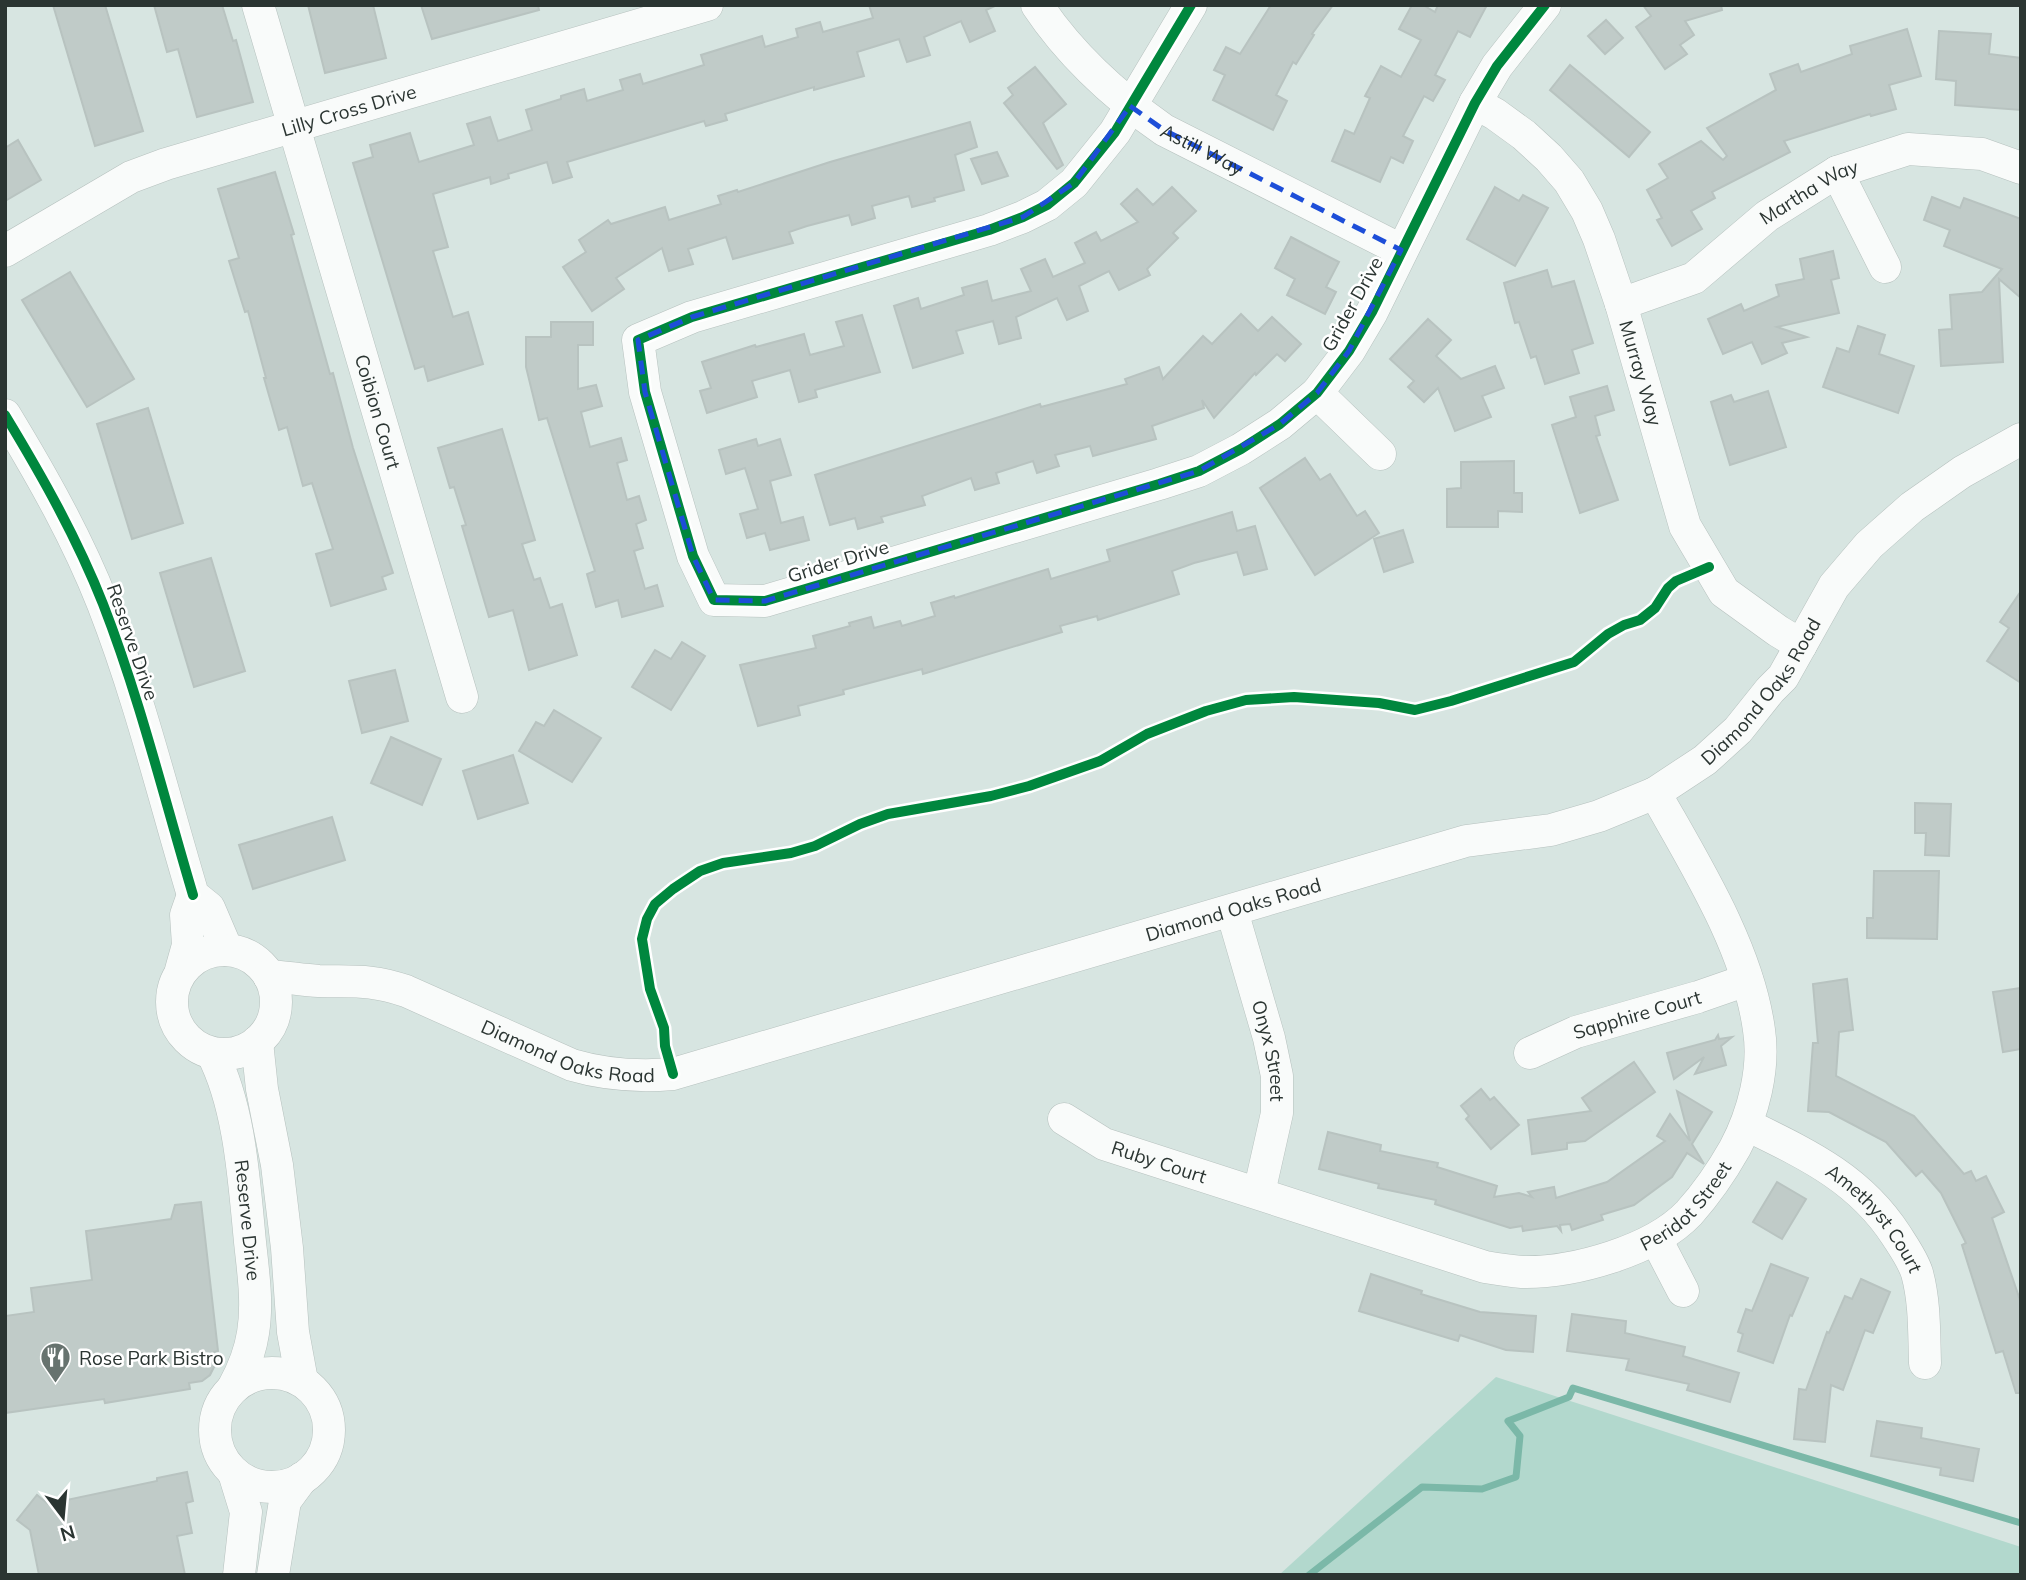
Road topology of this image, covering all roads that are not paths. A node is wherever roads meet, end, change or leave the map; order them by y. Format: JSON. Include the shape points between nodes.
{"nodes":[{"id":1,"x":258,"y":5,"type":"edge"},
{"id":2,"x":707,"y":5,"type":"edge"},
{"id":3,"x":1037,"y":5,"type":"edge"},
{"id":4,"x":1191,"y":5,"type":"edge"},
{"id":5,"x":1545,"y":5,"type":"edge"},
{"id":6,"x":1475,"y":103,"type":"junction"},
{"id":7,"x":1130,"y":106,"type":"junction"},
{"id":8,"x":294,"y":127,"type":"junction"},
{"id":9,"x":2021,"y":168,"type":"edge"},
{"id":10,"x":1837,"y":172,"type":"junction"},
{"id":11,"x":1401,"y":250,"type":"junction"},
{"id":12,"x":5,"y":251,"type":"edge"},
{"id":13,"x":1885,"y":267,"type":"dead end"},
{"id":14,"x":1621,"y":304,"type":"junction"},
{"id":15,"x":1317,"y":393,"type":"junction"},
{"id":16,"x":5,"y":415,"type":"edge"},
{"id":17,"x":2021,"y":439,"type":"edge"},
{"id":18,"x":1380,"y":454,"type":"dead end"},
{"id":19,"x":1801,"y":645,"type":"junction"},
{"id":20,"x":463,"y":697,"type":"dead end"},
{"id":21,"x":1655,"y":793,"type":"junction"},
{"id":22,"x":193,"y":895,"type":"junction"},
{"id":23,"x":1232,"y":911,"type":"junction"},
{"id":24,"x":227,"y":950,"type":"junction"},
{"id":25,"x":181,"y":970,"type":"junction"},
{"id":26,"x":1747,"y":980,"type":"junction"},
{"id":27,"x":273,"y":991,"type":"junction"},
{"id":28,"x":257,"y":1042,"type":"junction"},
{"id":29,"x":212,"y":1053,"type":"junction"},
{"id":30,"x":1530,"y":1053,"type":"dead end"},
{"id":31,"x":1064,"y":1119,"type":"dead end"},
{"id":32,"x":1747,"y":1125,"type":"junction"},
{"id":33,"x":1259,"y":1193,"type":"junction"},
{"id":34,"x":1656,"y":1239,"type":"junction"},
{"id":35,"x":1683,"y":1290,"type":"dead end"},
{"id":36,"x":1925,"y":1363,"type":"dead end"},
{"id":37,"x":302,"y":1381,"type":"junction"},
{"id":38,"x":233,"y":1388,"type":"junction"},
{"id":39,"x":234,"y":1473,"type":"junction"},
{"id":40,"x":302,"y":1478,"type":"junction"},
{"id":41,"x":239,"y":1575,"type":"edge"},
{"id":42,"x":273,"y":1575,"type":"edge"}],
"edges":[{"from":1,"to":8,"type":"street","name":"Coibion Court"},
{"from":2,"to":8,"type":"street","name":"Lilly Cross Drive"},
{"from":3,"to":7,"type":"street","name":"Astill Way","via":[[1082,63]]},
{"from":4,"to":7,"type":"street"},
{"from":5,"to":6,"type":"street","name":"Grider Drive","via":[[1497,66]]},
{"from":6,"to":11,"type":"street","name":"Grider Drive"},
{"from":6,"to":14,"type":"street","name":"Murray Way","via":[[1524,135],[1569,181],[1591,220]]},
{"from":7,"to":11,"type":"street","name":"Astill Way","via":[[1164,130]]},
{"from":7,"to":15,"type":"street","name":"Grider Drive","via":[[1074,183],[1023,217],[692,317],[638,340],[645,392],[693,556],[714,600],[765,601],[1199,471],[1280,424]]},
{"from":8,"to":12,"type":"street","name":"Lilly Cross Drive","via":[[131,177]]},
{"from":8,"to":20,"type":"street","name":"Coibion Court"},
{"from":9,"to":10,"type":"street","name":"Martha Way","via":[[1982,154],[1909,149]]},
{"from":10,"to":13,"type":"street"},
{"from":10,"to":14,"type":"street","name":"Martha Way","via":[[1767,216],[1694,278]]},
{"from":11,"to":15,"type":"street","name":"Grider Drive","via":[[1372,312]]},
{"from":14,"to":19,"type":"street","name":"Murray Way","via":[[1685,526],[1724,592]]},
{"from":15,"to":18,"type":"street"},
{"from":16,"to":22,"type":"street","name":"Reserve Drive","via":[[61,512],[102,601]]},
{"from":17,"to":19,"type":"street","name":"Diamond Oaks Road","via":[[1962,472],[1869,545],[1834,586]]},
{"from":19,"to":21,"type":"street","name":"Diamond Oaks Road","via":[[1783,677],[1738,730],[1705,760]]},
{"from":21,"to":23,"type":"street","name":"Diamond Oaks Road","via":[[1563,827],[1466,842]]},
{"from":21,"to":26,"type":"street","name":"Peridot Street","via":[[1732,936]]},
{"from":22,"to":24,"type":"street","name":"Reserve Drive","via":[[209,908]]},
{"from":22,"to":25,"type":"street","name":"Reserve Drive","via":[[186,915],[188,944]]},
{"from":23,"to":27,"type":"street","name":"Diamond Oaks Road","via":[[717,1062],[642,1077],[572,1065],[384,984],[320,981]]},
{"from":23,"to":33,"type":"street","name":"Onyx Street","via":[[1277,1076],[1277,1113]]},
{"from":24,"to":25,"type":"street","via":[[210,951]]},
{"from":24,"to":27,"type":"street","via":[[259,962]]},
{"from":25,"to":29,"type":"street","via":[[173,986],[174,1020],[182,1035]]},
{"from":26,"to":30,"type":"street","name":"Sapphire Court","via":[[1576,1032]]},
{"from":26,"to":32,"type":"street","name":"Peridot Street","via":[[1760,1034],[1758,1080]]},
{"from":27,"to":28,"type":"street","via":[[273,1020]]},
{"from":28,"to":29,"type":"street","via":[[243,1051]]},
{"from":28,"to":37,"type":"street","name":"Reserve Drive","via":[[277,1165]]},
{"from":29,"to":38,"type":"street","name":"Reserve Drive","via":[[223,1075],[242,1166],[255,1291],[247,1363]]},
{"from":31,"to":33,"type":"street","name":"Ruby Court","via":[[1104,1144]]},
{"from":32,"to":34,"type":"street","name":"Peridot Street","via":[[1720,1174],[1688,1214]]},
{"from":32,"to":36,"type":"street","name":"Amethyst Court","via":[[1833,1170],[1882,1213],[1916,1270]]},
{"from":33,"to":34,"type":"street","name":"Peridot Street","via":[[1485,1267],[1522,1272],[1609,1257]]},
{"from":34,"to":35,"type":"street"},
{"from":37,"to":38,"type":"street","via":[[266,1373]]},
{"from":37,"to":40,"type":"street","via":[[317,1394],[329,1431],[326,1450]]},
{"from":38,"to":39,"type":"street","via":[[223,1400],[215,1430],[217,1446]]},
{"from":39,"to":40,"type":"street","via":[[268,1487]]},
{"from":39,"to":41,"type":"street","via":[[246,1512]]},
{"from":40,"to":42,"type":"street","via":[[285,1501]]}]}
